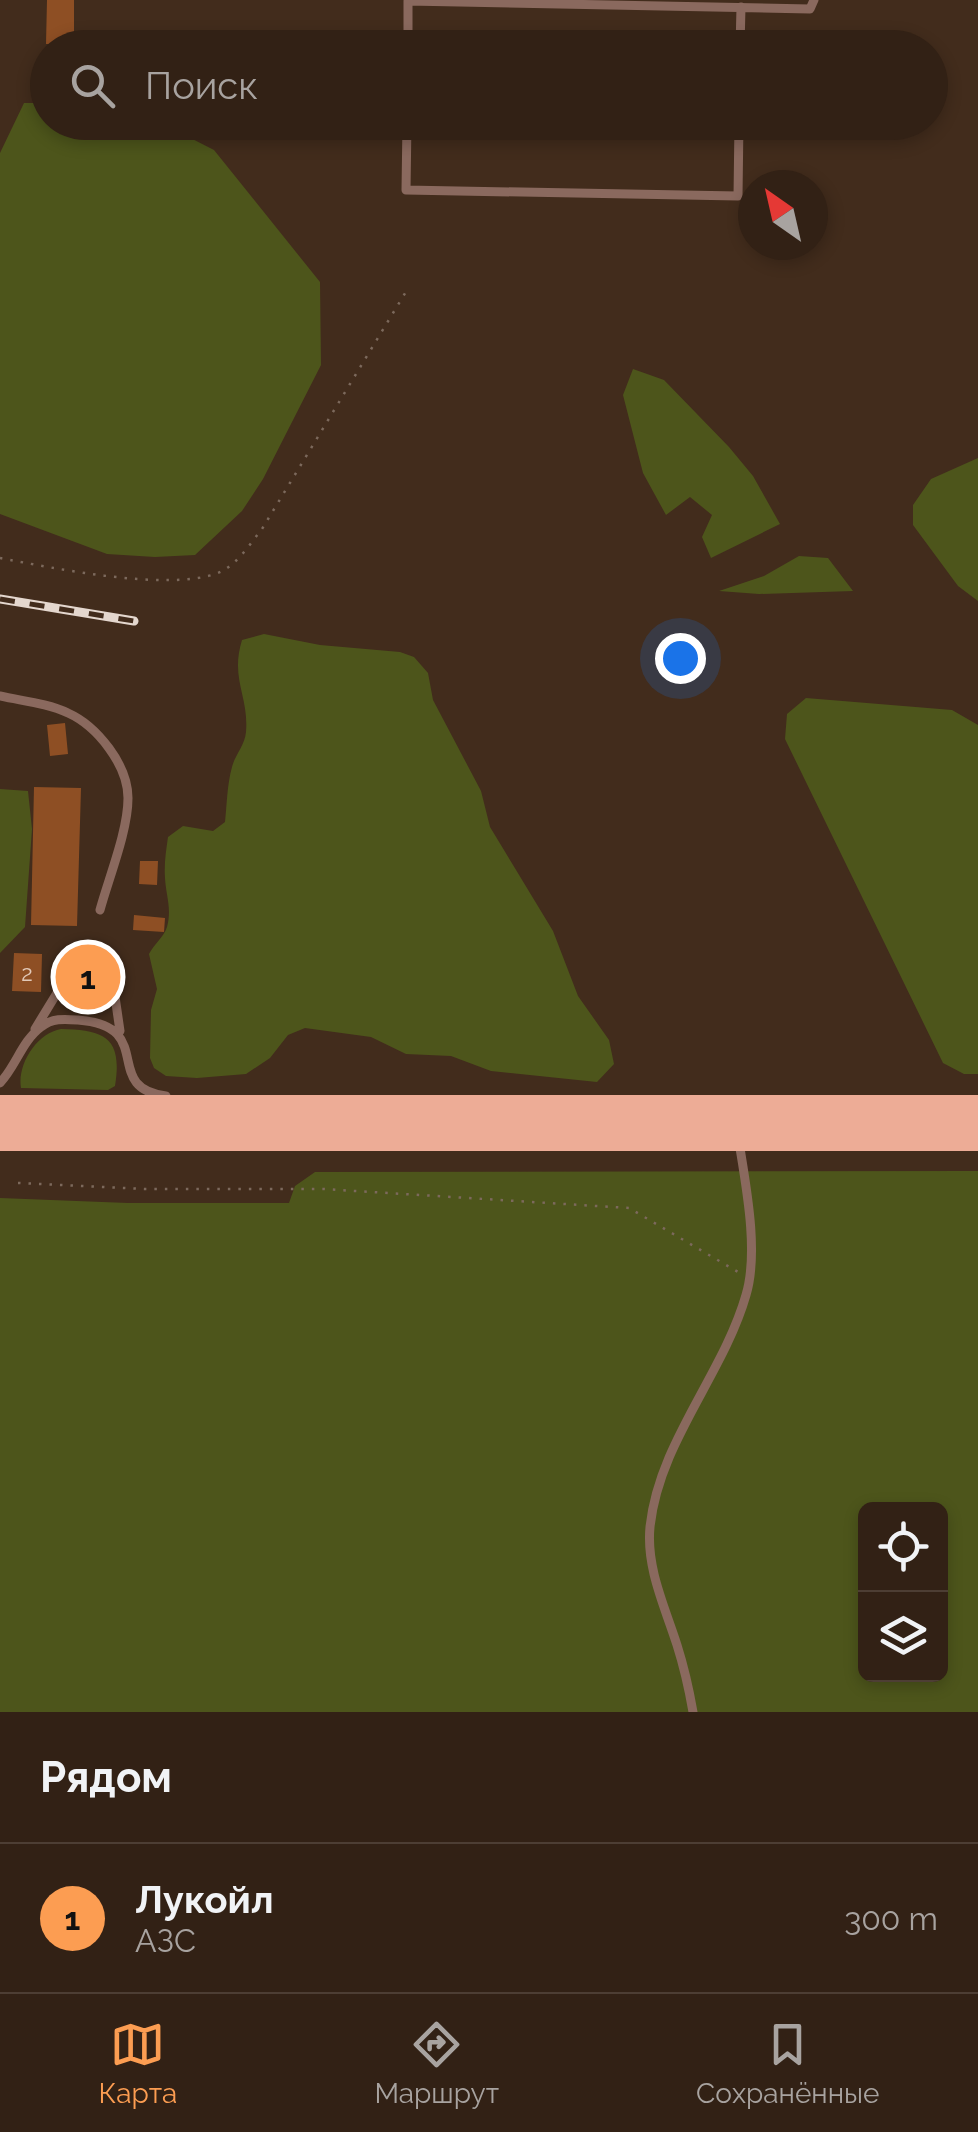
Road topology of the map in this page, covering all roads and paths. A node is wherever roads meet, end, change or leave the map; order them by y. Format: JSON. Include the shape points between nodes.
{"nodes":[{"id":1,"x":814,"y":0,"type":"edge"},
{"id":2,"x":741,"y":8,"type":"junction"},
{"id":3,"x":408,"y":30,"type":"edge"},
{"id":4,"x":740,"y":30,"type":"edge"},
{"id":5,"x":407,"y":140,"type":"edge"},
{"id":6,"x":739,"y":140,"type":"edge"},
{"id":7,"x":406,"y":290,"type":"dead end"},
{"id":8,"x":0,"y":558,"type":"edge"},
{"id":9,"x":0,"y":696,"type":"edge"},
{"id":10,"x":100,"y":910,"type":"dead end"},
{"id":11,"x":32,"y":1035,"type":"junction"},
{"id":12,"x":122,"y":1039,"type":"junction"},
{"id":13,"x":0,"y":1082,"type":"edge"},
{"id":14,"x":0,"y":1109,"type":"edge"},
{"id":15,"x":978,"y":1109,"type":"edge"},
{"id":16,"x":258,"y":1111,"type":"junction"},
{"id":17,"x":0,"y":1137,"type":"edge"},
{"id":18,"x":738,"y":1137,"type":"junction"},
{"id":19,"x":978,"y":1137,"type":"edge"},
{"id":20,"x":18,"y":1183,"type":"dead end"},
{"id":21,"x":748,"y":1278,"type":"junction"},
{"id":22,"x":694,"y":1712,"type":"edge"}],
"edges":[{"from":1,"to":2,"type":"lane","via":[[810,9]]},
{"from":2,"to":3,"type":"lane","via":[[408,1]]},
{"from":2,"to":4,"type":"lane"},
{"from":5,"to":6,"type":"lane","via":[[406,190],[738,196]]},
{"from":7,"to":8,"type":"path","via":[[262,529],[221,572],[193,580],[148,579]]},
{"from":9,"to":10,"type":"lane","via":[[79,719],[123,773],[127,809]]},
{"from":11,"to":12,"type":"lane","via":[[66,1019],[104,1022]]},
{"from":11,"to":12,"type":"lane","via":[[66,975],[77,968],[105,969],[112,976]]},
{"from":11,"to":13,"type":"lane"},
{"from":12,"to":16,"type":"lane","via":[[130,1070],[147,1091]]},
{"from":14,"to":16,"type":"highway"},
{"from":15,"to":16,"type":"highway"},
{"from":17,"to":18,"type":"highway"},
{"from":18,"to":19,"type":"highway"},
{"from":18,"to":21,"type":"lane","via":[[750,1212]]},
{"from":20,"to":21,"type":"path","via":[[323,1189],[629,1208]]},
{"from":21,"to":22,"type":"lane","via":[[714,1374],[679,1434],[650,1523],[652,1570]]}]}
